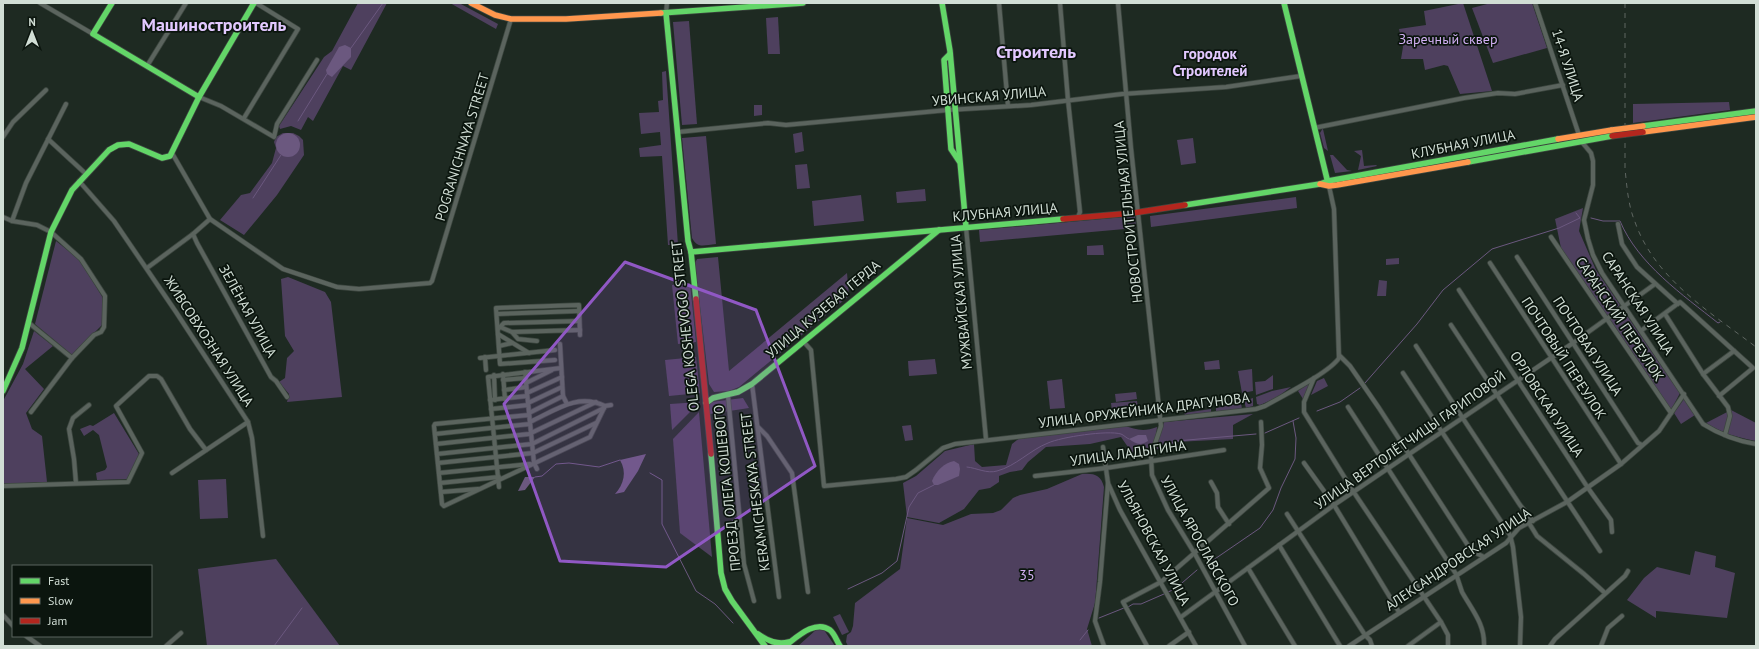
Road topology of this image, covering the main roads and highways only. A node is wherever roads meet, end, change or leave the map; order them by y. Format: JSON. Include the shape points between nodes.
{"nodes":[{"id":1,"x":112,"y":3,"type":"edge"},
{"id":2,"x":255,"y":3,"type":"edge"},
{"id":3,"x":471,"y":3,"type":"edge"},
{"id":4,"x":803,"y":3,"type":"edge"},
{"id":5,"x":942,"y":3,"type":"edge"},
{"id":6,"x":1284,"y":3,"type":"edge"},
{"id":7,"x":765,"y":5,"type":"edge"},
{"id":8,"x":666,"y":13,"type":"junction"},
{"id":9,"x":950,"y":54,"type":"junction"},
{"id":10,"x":199,"y":97,"type":"junction"},
{"id":11,"x":1756,"y":111,"type":"edge"},
{"id":12,"x":1756,"y":117,"type":"edge"},
{"id":13,"x":1643,"y":129,"type":"junction"},
{"id":14,"x":960,"y":162,"type":"junction"},
{"id":15,"x":1328,"y":183,"type":"junction"},
{"id":16,"x":966,"y":227,"type":"junction"},
{"id":17,"x":939,"y":230,"type":"junction"},
{"id":18,"x":691,"y":252,"type":"junction"},
{"id":19,"x":704,"y":387,"type":"junction"},
{"id":20,"x":3,"y":391,"type":"edge"},
{"id":21,"x":718,"y":397,"type":"junction"},
{"id":22,"x":706,"y":403,"type":"junction"},
{"id":23,"x":752,"y":628,"type":"junction"},
{"id":24,"x":792,"y":641,"type":"junction"},
{"id":25,"x":765,"y":646,"type":"edge"},
{"id":26,"x":785,"y":646,"type":"edge"},
{"id":27,"x":840,"y":646,"type":"edge"}],
"edges":[{"from":1,"to":10,"type":"main road","via":[[93,34]]},
{"from":2,"to":10,"type":"main road"},
{"from":3,"to":8,"type":"main road","via":[[495,15],[511,19],[566,19]]},
{"from":4,"to":7,"type":"main road"},
{"from":5,"to":9,"type":"main road","name":"МУЖВАЙСКАЯ УЛИЦА"},
{"from":6,"to":15,"type":"main road"},
{"from":7,"to":8,"type":"main road"},
{"from":8,"to":18,"type":"main road","name":"OLEGA KOSHEVOGO STREET"},
{"from":9,"to":14,"type":"main road","name":"МУЖВАЙСКАЯ УЛИЦА"},
{"from":9,"to":14,"type":"main road","name":"МУЖВАЙСКАЯ УЛИЦА","via":[[944,60],[951,149]]},
{"from":10,"to":20,"type":"main road","via":[[172,153],[166,158],[135,146],[121,144],[108,150],[72,190],[51,232],[29,323],[16,363]]},
{"from":11,"to":13,"type":"main road"},
{"from":12,"to":13,"type":"main road"},
{"from":13,"to":15,"type":"main road","name":"КЛУБНАЯ УЛИЦА","bridge":true},
{"from":14,"to":16,"type":"main road","name":"МУЖВАЙСКАЯ УЛИЦА"},
{"from":15,"to":16,"type":"main road","name":"КЛУБНАЯ УЛИЦА","via":[[1139,211]]},
{"from":16,"to":17,"type":"main road","name":"КЛУБНАЯ УЛИЦА"},
{"from":17,"to":18,"type":"main road","name":"КЛУБНАЯ УЛИЦА"},
{"from":17,"to":21,"type":"main road","name":"УЛИЦА КУЗЕБАЯ ГЕРДА","via":[[752,384],[740,392]]},
{"from":18,"to":19,"type":"main road","name":"OLEGA KOSHEVOGO STREET"},
{"from":19,"to":21,"type":"main road","via":[[710,394]]},
{"from":19,"to":22,"type":"main road","name":"OLEGA KOSHEVOGO STREET"},
{"from":21,"to":22,"type":"main road","via":[[711,398]]},
{"from":22,"to":23,"type":"main road","name":"OLEGA KOSHEVOGO STREET","via":[[722,581],[732,601]]},
{"from":23,"to":24,"type":"main road","via":[[771,642],[781,644]]},
{"from":23,"to":25,"type":"main road","name":"OLEGA KOSHEVOGO STREET"},
{"from":24,"to":26,"type":"main road"},
{"from":24,"to":27,"type":"main road","via":[[811,628],[820,626],[830,630]]}]}
